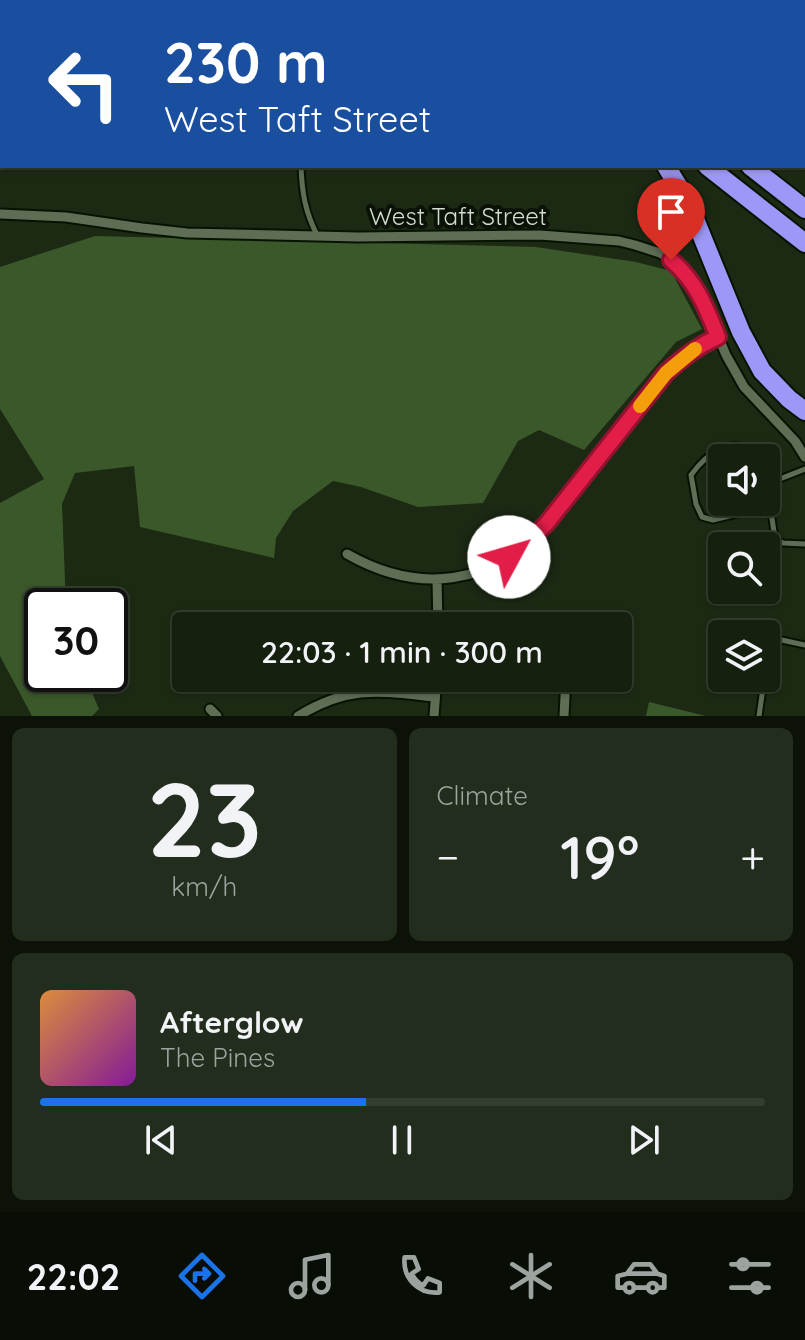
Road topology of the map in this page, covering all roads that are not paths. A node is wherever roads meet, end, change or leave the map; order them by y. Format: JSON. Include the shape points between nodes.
{"nodes":[{"id":1,"x":301,"y":168,"type":"edge"},
{"id":2,"x":667,"y":168,"type":"edge"},
{"id":3,"x":710,"y":168,"type":"edge"},
{"id":4,"x":753,"y":168,"type":"edge"},
{"id":5,"x":805,"y":209,"type":"edge"},
{"id":6,"x":1,"y":214,"type":"edge"},
{"id":7,"x":317,"y":236,"type":"junction"},
{"id":8,"x":805,"y":243,"type":"edge"},
{"id":9,"x":718,"y":337,"type":"junction"},
{"id":10,"x":805,"y":411,"type":"edge"},
{"id":11,"x":708,"y":457,"type":"edge"},
{"id":12,"x":805,"y":457,"type":"edge"},
{"id":13,"x":805,"y":469,"type":"edge"},
{"id":14,"x":780,"y":478,"type":"edge"},
{"id":15,"x":729,"y":516,"type":"edge"},
{"id":16,"x":772,"y":516,"type":"edge"},
{"id":17,"x":805,"y":544,"type":"edge"},
{"id":18,"x":347,"y":554,"type":"dead end"},
{"id":19,"x":437,"y":580,"type":"junction"},
{"id":20,"x":438,"y":612,"type":"edge"},
{"id":21,"x":780,"y":640,"type":"edge"},
{"id":22,"x":805,"y":645,"type":"edge"},
{"id":23,"x":436,"y":692,"type":"edge"},
{"id":24,"x":565,"y":692,"type":"edge"},
{"id":25,"x":762,"y":692,"type":"edge"},
{"id":26,"x":435,"y":697,"type":"junction"},
{"id":27,"x":298,"y":716,"type":"edge"},
{"id":28,"x":434,"y":716,"type":"edge"},
{"id":29,"x":564,"y":716,"type":"edge"},
{"id":30,"x":759,"y":716,"type":"edge"}],
"edges":[{"from":1,"to":7,"type":"lane","via":[[302,195]]},
{"from":2,"to":10,"type":"highway","via":[[688,202],[762,371]]},
{"from":3,"to":8,"type":"highway"},
{"from":4,"to":5,"type":"highway"},
{"from":6,"to":7,"type":"street","name":"West Taft Street","via":[[187,233]]},
{"from":7,"to":9,"type":"street","name":"West Taft Street","via":[[540,235],[635,245],[660,253],[681,268],[701,295]]},
{"from":9,"to":12,"type":"street","name":"West Taft Street","via":[[744,387]]},
{"from":9,"to":19,"type":"street","via":[[666,373],[525,545],[473,574]]},
{"from":11,"to":15,"type":"lane","via":[[691,475],[696,504],[702,517]]},
{"from":13,"to":14,"type":"lane"},
{"from":16,"to":17,"type":"lane","via":[[775,539]]},
{"from":18,"to":19,"type":"street","via":[[390,573]]},
{"from":19,"to":20,"type":"street"},
{"from":21,"to":22,"type":"lane"},
{"from":23,"to":26,"type":"street"},
{"from":24,"to":29,"type":"street"},
{"from":25,"to":30,"type":"lane"},
{"from":26,"to":27,"type":"street","via":[[377,691],[347,694]]},
{"from":26,"to":28,"type":"street"}]}
